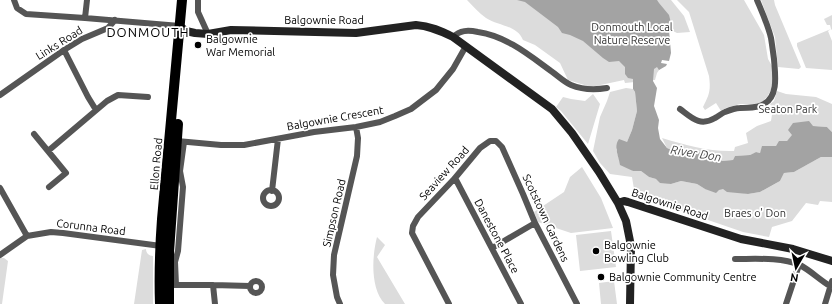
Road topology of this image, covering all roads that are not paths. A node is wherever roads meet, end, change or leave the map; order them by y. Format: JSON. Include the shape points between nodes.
{"nodes":[{"id":1,"x":14,"y":0,"type":"edge"},
{"id":2,"x":87,"y":0,"type":"edge"},
{"id":3,"x":182,"y":0,"type":"edge"},
{"id":4,"x":189,"y":0,"type":"edge"},
{"id":5,"x":198,"y":0,"type":"edge"},
{"id":6,"x":757,"y":0,"type":"edge"},
{"id":7,"x":85,"y":18,"type":"junction"},
{"id":8,"x":115,"y":20,"type":"junction"},
{"id":9,"x":183,"y":29,"type":"junction"},
{"id":10,"x":208,"y":34,"type":"junction"},
{"id":11,"x":453,"y":37,"type":"junction"},
{"id":12,"x":466,"y":46,"type":"junction"},
{"id":13,"x":64,"y":50,"type":"junction"},
{"id":14,"x":607,"y":88,"type":"dead end"},
{"id":15,"x":0,"y":95,"type":"edge"},
{"id":16,"x":148,"y":97,"type":"dead end"},
{"id":17,"x":680,"y":109,"type":"dead end"},
{"id":18,"x":96,"y":110,"type":"junction"},
{"id":19,"x":356,"y":127,"type":"junction"},
{"id":20,"x":34,"y":134,"type":"dead end"},
{"id":21,"x":278,"y":139,"type":"junction"},
{"id":22,"x":180,"y":142,"type":"junction"},
{"id":23,"x":496,"y":142,"type":"joint"},
{"id":24,"x":48,"y":151,"type":"junction"},
{"id":25,"x":455,"y":178,"type":"junction"},
{"id":26,"x":49,"y":187,"type":"dead end"},
{"id":27,"x":0,"y":188,"type":"edge"},
{"id":28,"x":272,"y":191,"type":"dead end"},
{"id":29,"x":618,"y":203,"type":"junction"},
{"id":30,"x":535,"y":223,"type":"junction"},
{"id":31,"x":27,"y":236,"type":"junction"},
{"id":32,"x":161,"y":246,"type":"junction"},
{"id":33,"x":492,"y":248,"type":"junction"},
{"id":34,"x":0,"y":255,"type":"edge"},
{"id":35,"x":735,"y":259,"type":"dead end"},
{"id":36,"x":832,"y":261,"type":"edge"},
{"id":37,"x":799,"y":265,"type":"junction"},
{"id":38,"x":831,"y":284,"type":"edge"},
{"id":39,"x":168,"y":285,"type":"junction"},
{"id":40,"x":213,"y":285,"type":"junction"},
{"id":41,"x":250,"y":286,"type":"dead end"},
{"id":42,"x":160,"y":304,"type":"edge"},
{"id":43,"x":169,"y":304,"type":"edge"},
{"id":44,"x":214,"y":304,"type":"edge"},
{"id":45,"x":340,"y":304,"type":"edge"},
{"id":46,"x":449,"y":304,"type":"edge"},
{"id":47,"x":522,"y":304,"type":"edge"},
{"id":48,"x":577,"y":304,"type":"edge"},
{"id":49,"x":630,"y":304,"type":"edge"},
{"id":50,"x":786,"y":304,"type":"edge"},
{"id":51,"x":825,"y":304,"type":"edge"}],
"edges":[{"from":1,"to":7,"type":"street","via":[[17,8],[26,14]]},
{"from":2,"to":7,"type":"street"},
{"from":3,"to":9,"type":"main road","name":"Ellon Road"},
{"from":4,"to":9,"type":"main road","name":"Ellon Road"},
{"from":5,"to":10,"type":"street","via":[[198,12]]},
{"from":6,"to":17,"type":"street","via":[[772,47],[776,78],[770,99],[756,107],[739,108],[705,122],[698,122]]},
{"from":7,"to":8,"type":"street"},
{"from":8,"to":9,"type":"street"},
{"from":8,"to":13,"type":"street","name":"Links Road","via":[[108,28]]},
{"from":9,"to":10,"type":"street","name":"Balgownie Road"},
{"from":9,"to":22,"type":"main road","name":"Ellon Road"},
{"from":9,"to":32,"type":"main road","name":"Ellon Road"},
{"from":10,"to":11,"type":"street","name":"Balgownie Road","via":[[231,30],[356,33],[416,24],[440,30]]},
{"from":11,"to":12,"type":"street","name":"Balgownie Road"},
{"from":11,"to":14,"type":"street","via":[[466,30],[485,33],[513,44],[570,85],[590,90]]},
{"from":12,"to":19,"type":"street","name":"Balgownie Crescent","via":[[453,69],[436,90],[411,109],[380,122]]},
{"from":12,"to":29,"type":"street","name":"Balgownie Road","via":[[552,110],[584,149]]},
{"from":13,"to":15,"type":"street","name":"Links Road"},
{"from":13,"to":18,"type":"street"},
{"from":16,"to":18,"type":"street","via":[[118,95]]},
{"from":18,"to":24,"type":"street"},
{"from":19,"to":21,"type":"street","name":"Balgownie Crescent"},
{"from":19,"to":45,"type":"street","name":"Simpson Road","via":[[357,156],[334,255],[333,275]]},
{"from":20,"to":24,"type":"street"},
{"from":21,"to":22,"type":"street","name":"Balgownie Crescent","via":[[221,146]]},
{"from":21,"to":28,"type":"street"},
{"from":22,"to":39,"type":"main road","name":"Ellon Road","via":[[171,219]]},
{"from":23,"to":25,"type":"street","name":"Seaview Road","via":[[490,141],[480,148]]},
{"from":23,"to":30,"type":"street","name":"Scotstown Gardens","via":[[502,147]]},
{"from":24,"to":26,"type":"street","via":[[66,173]]},
{"from":25,"to":33,"type":"street","name":"Danestone Place"},
{"from":25,"to":46,"type":"street","name":"Seaview Road","via":[[412,226],[412,233]]},
{"from":27,"to":31,"type":"street"},
{"from":29,"to":36,"type":"street","name":"Balgownie Road","via":[[628,202],[741,239],[793,249]]},
{"from":29,"to":49,"type":"street","name":"Balgownie Road","via":[[626,221],[631,246]]},
{"from":30,"to":33,"type":"street"},
{"from":30,"to":48,"type":"street","name":"Scotstown Gardens"},
{"from":31,"to":32,"type":"street","name":"Corunna Road","via":[[51,232]]},
{"from":31,"to":34,"type":"street","name":"Corunna Road"},
{"from":32,"to":39,"type":"main road","name":"Ellon Road"},
{"from":33,"to":47,"type":"street","name":"Danestone Place"},
{"from":35,"to":37,"type":"street","via":[[778,260]]},
{"from":37,"to":38,"type":"street"},
{"from":37,"to":50,"type":"street"},
{"from":38,"to":51,"type":"street"},
{"from":39,"to":40,"type":"street"},
{"from":39,"to":42,"type":"main road","name":"Ellon Road"},
{"from":39,"to":43,"type":"main road","name":"Ellon Road"},
{"from":40,"to":41,"type":"street"},
{"from":40,"to":44,"type":"street"}]}
